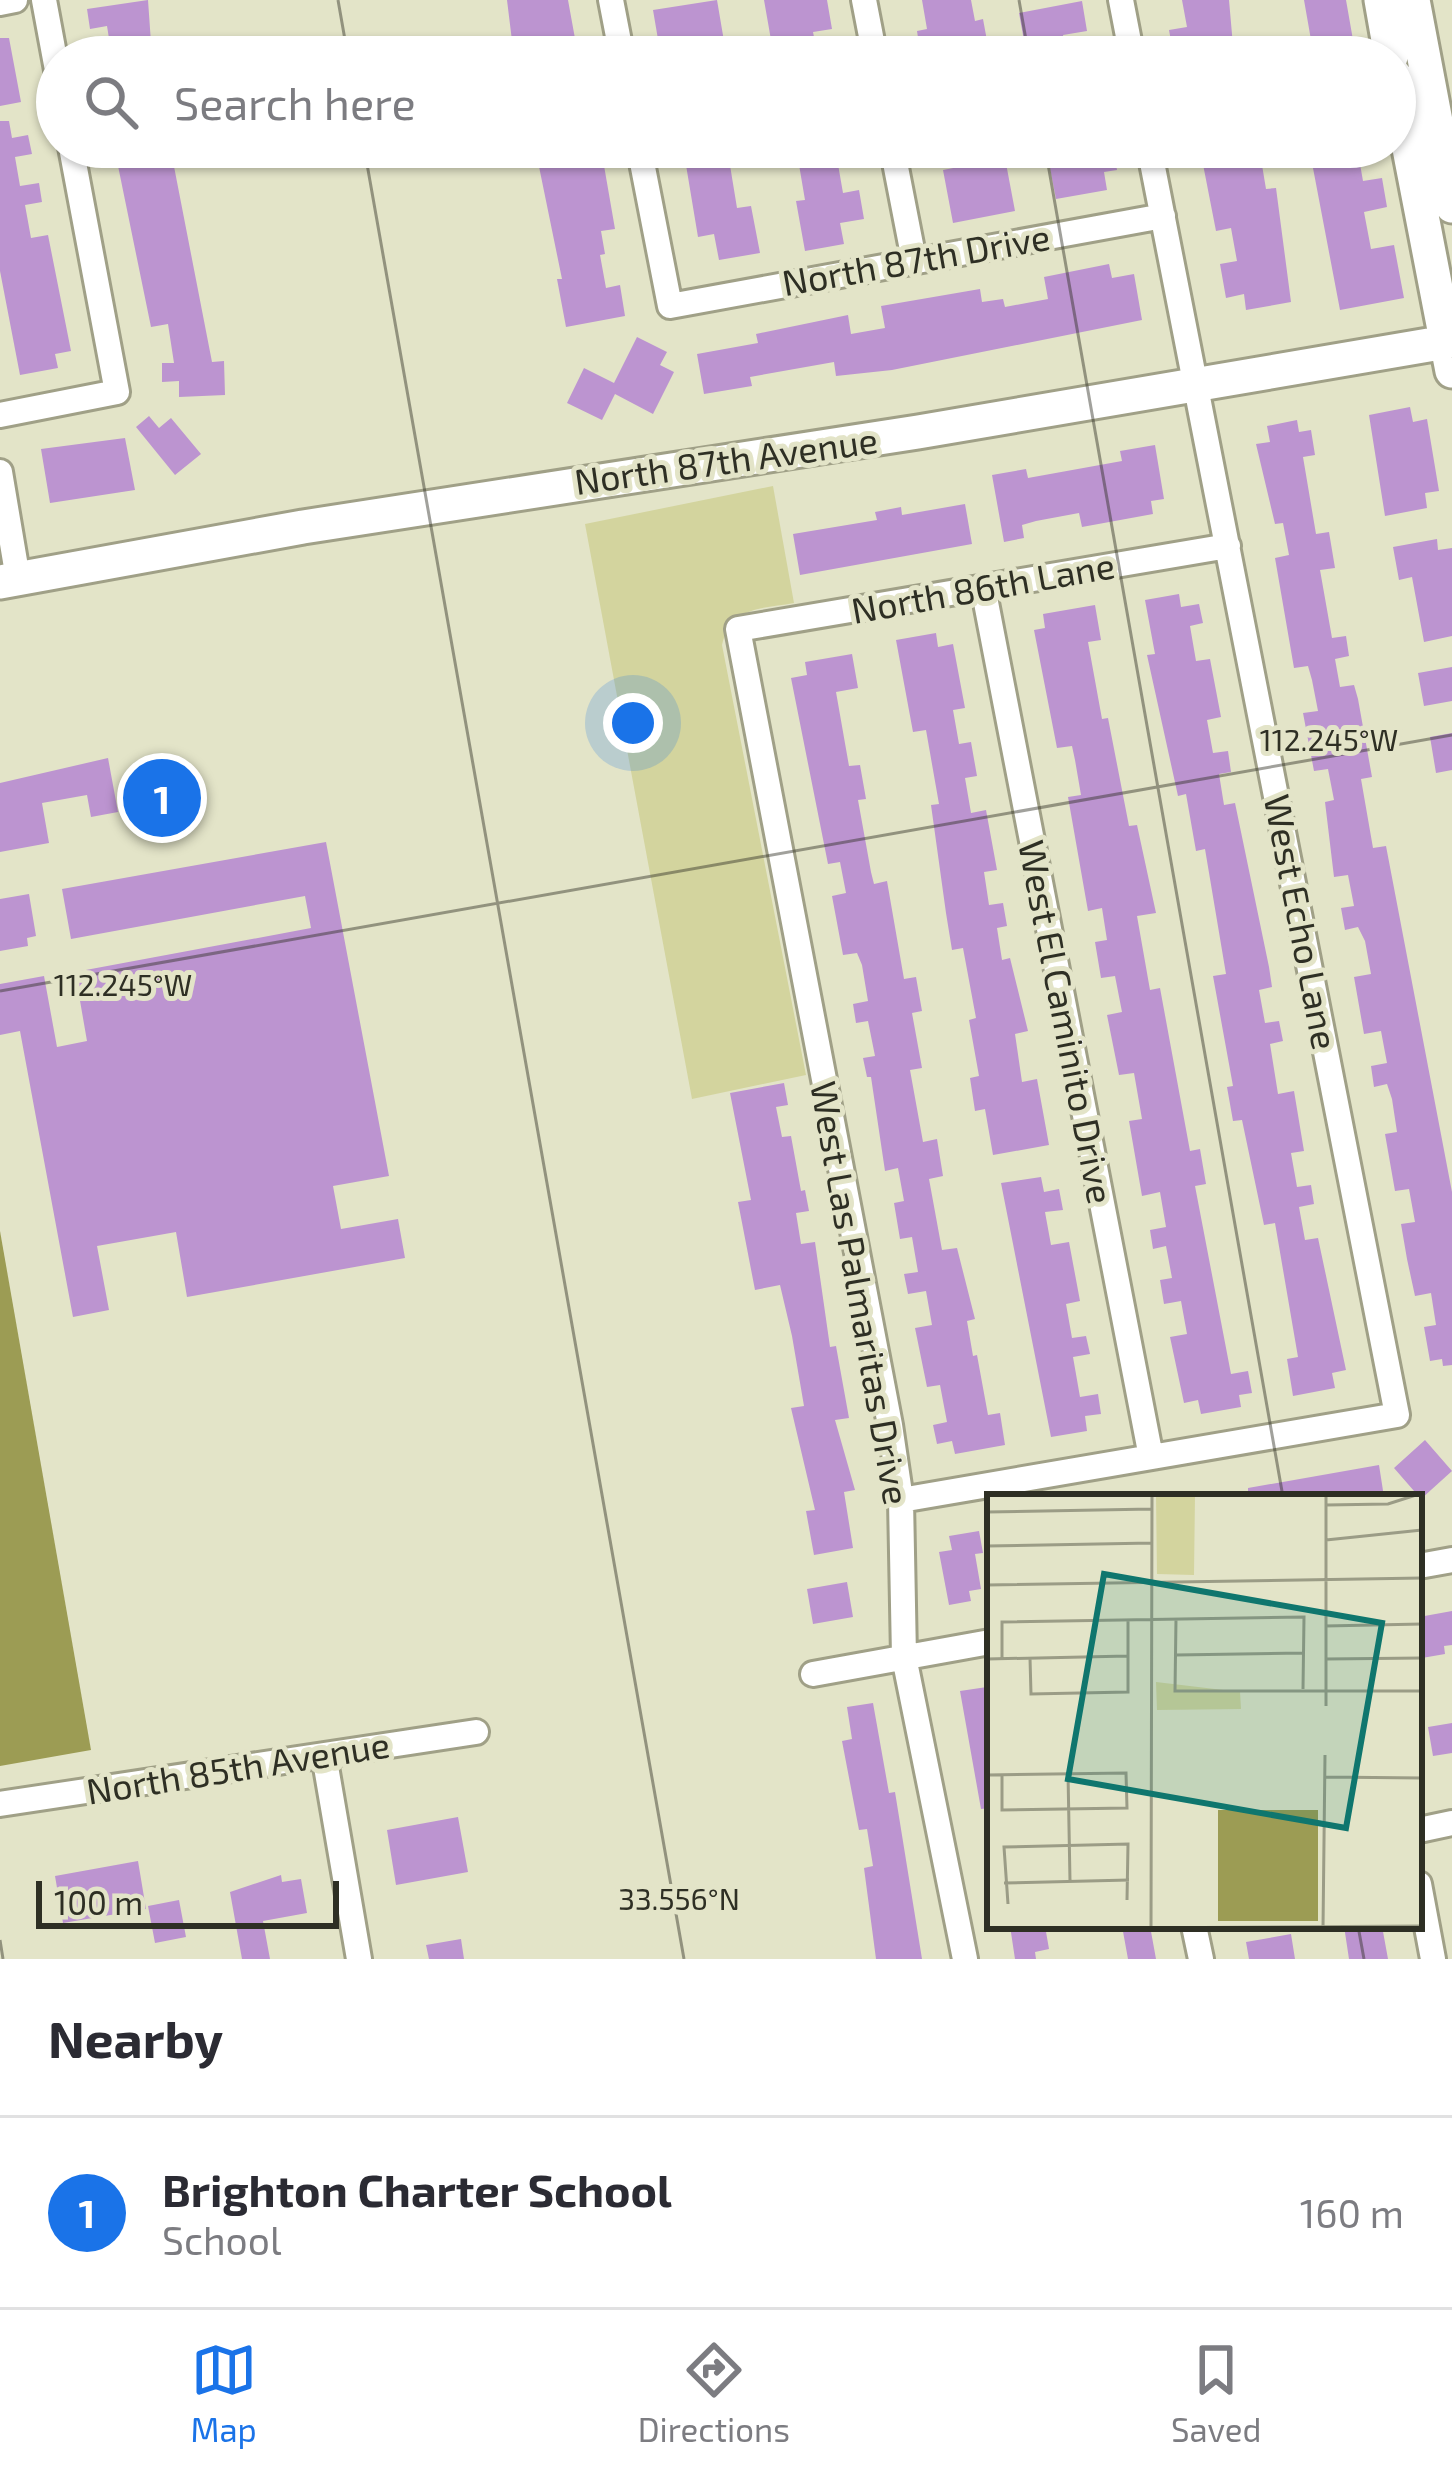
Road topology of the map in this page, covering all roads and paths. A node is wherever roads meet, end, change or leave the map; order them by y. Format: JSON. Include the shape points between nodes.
{"nodes":[{"id":1,"x":15,"y":0,"type":"edge"},
{"id":2,"x":44,"y":0,"type":"edge"},
{"id":3,"x":611,"y":0,"type":"edge"},
{"id":4,"x":864,"y":0,"type":"edge"},
{"id":5,"x":1121,"y":0,"type":"edge"},
{"id":6,"x":1381,"y":0,"type":"edge"},
{"id":7,"x":1413,"y":0,"type":"edge"},
{"id":8,"x":0,"y":3,"type":"edge"},
{"id":9,"x":51,"y":36,"type":"edge"},
{"id":10,"x":618,"y":36,"type":"edge"},
{"id":11,"x":871,"y":36,"type":"edge"},
{"id":12,"x":1128,"y":36,"type":"edge"},
{"id":13,"x":1387,"y":36,"type":"edge"},
{"id":14,"x":75,"y":168,"type":"edge"},
{"id":15,"x":643,"y":168,"type":"edge"},
{"id":16,"x":896,"y":168,"type":"edge"},
{"id":17,"x":1153,"y":168,"type":"edge"},
{"id":18,"x":1413,"y":168,"type":"edge"},
{"id":19,"x":1452,"y":206,"type":"edge"},
{"id":20,"x":1162,"y":216,"type":"junction"},
{"id":21,"x":914,"y":260,"type":"junction"},
{"id":22,"x":1450,"y":352,"type":"edge"},
{"id":23,"x":1196,"y":387,"type":"junction"},
{"id":24,"x":0,"y":415,"type":"edge"},
{"id":25,"x":0,"y":472,"type":"edge"},
{"id":26,"x":1228,"y":546,"type":"junction"},
{"id":27,"x":9,"y":581,"type":"edge"},
{"id":28,"x":983,"y":587,"type":"junction"},
{"id":29,"x":738,"y":629,"type":"joint"},
{"id":30,"x":1151,"y":1457,"type":"junction"},
{"id":31,"x":901,"y":1500,"type":"junction"},
{"id":32,"x":1452,"y":1561,"type":"edge"},
{"id":33,"x":1422,"y":1566,"type":"edge"},
{"id":34,"x":987,"y":1643,"type":"edge"},
{"id":35,"x":904,"y":1657,"type":"junction"},
{"id":36,"x":813,"y":1674,"type":"dead end"},
{"id":37,"x":476,"y":1732,"type":"dead end"},
{"id":38,"x":323,"y":1754,"type":"junction"},
{"id":39,"x":0,"y":1804,"type":"edge"},
{"id":40,"x":1452,"y":1823,"type":"edge"},
{"id":41,"x":1422,"y":1829,"type":"edge"},
{"id":42,"x":1422,"y":1900,"type":"edge"},
{"id":43,"x":1195,"y":1929,"type":"edge"},
{"id":44,"x":359,"y":1959,"type":"edge"},
{"id":45,"x":965,"y":1959,"type":"edge"},
{"id":46,"x":1201,"y":1959,"type":"edge"},
{"id":47,"x":1433,"y":1959,"type":"edge"}],
"edges":[{"from":1,"to":8,"type":"street"},
{"from":2,"to":9,"type":"street"},
{"from":3,"to":10,"type":"street"},
{"from":4,"to":11,"type":"street"},
{"from":5,"to":12,"type":"street"},
{"from":6,"to":13,"type":"street"},
{"from":7,"to":19,"type":"street"},
{"from":14,"to":24,"type":"street","via":[[117,392]]},
{"from":15,"to":21,"type":"street","name":"North 87th Drive","via":[[670,306]]},
{"from":16,"to":21,"type":"street"},
{"from":17,"to":20,"type":"street","name":"West Echo Lane"},
{"from":18,"to":22,"type":"street"},
{"from":20,"to":21,"type":"street","name":"North 87th Drive"},
{"from":20,"to":23,"type":"street","name":"West Echo Lane"},
{"from":22,"to":23,"type":"street","name":"North 87th Avenue"},
{"from":23,"to":26,"type":"street","name":"West Echo Lane"},
{"from":23,"to":27,"type":"street","name":"North 87th Avenue","via":[[326,523]]},
{"from":25,"to":27,"type":"street"},
{"from":26,"to":28,"type":"street","name":"North 86th Lane"},
{"from":26,"to":30,"type":"street","name":"West Echo Lane","via":[[1397,1415]]},
{"from":28,"to":29,"type":"street","name":"North 86th Lane"},
{"from":28,"to":30,"type":"street","name":"West El Caminito Drive"},
{"from":29,"to":31,"type":"street","name":"West Las Palmaritas Drive"},
{"from":30,"to":31,"type":"street"},
{"from":31,"to":35,"type":"street","name":"West Las Palmaritas Drive"},
{"from":32,"to":33,"type":"street"},
{"from":34,"to":35,"type":"street"},
{"from":35,"to":36,"type":"street"},
{"from":35,"to":45,"type":"street","name":"West Las Palmaritas Drive"},
{"from":37,"to":38,"type":"street","name":"North 85th Avenue"},
{"from":38,"to":39,"type":"street","name":"North 85th Avenue"},
{"from":38,"to":44,"type":"street"},
{"from":40,"to":41,"type":"street"},
{"from":42,"to":47,"type":"street"},
{"from":43,"to":46,"type":"street"}]}
